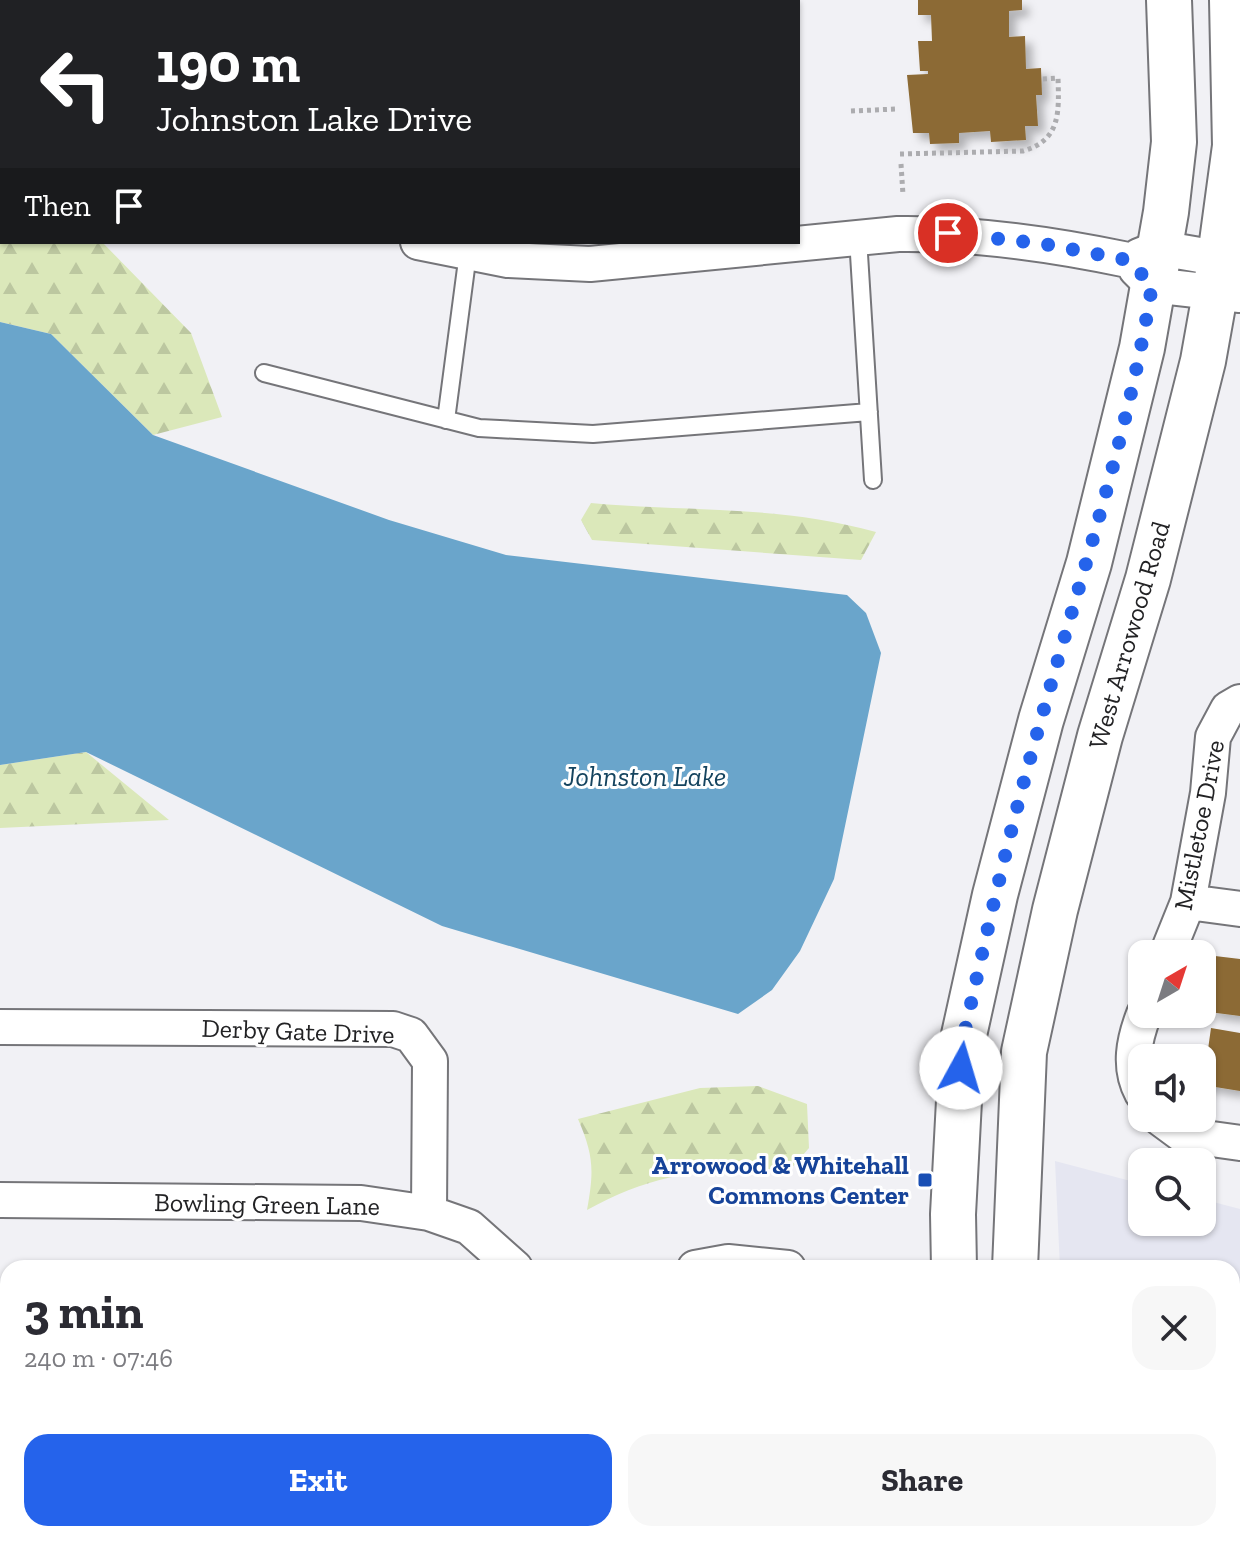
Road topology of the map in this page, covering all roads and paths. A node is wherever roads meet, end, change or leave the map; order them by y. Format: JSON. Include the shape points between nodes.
{"nodes":[{"id":1,"x":1169,"y":0,"type":"edge"},
{"id":2,"x":1232,"y":0,"type":"edge"},
{"id":3,"x":1041,"y":79,"type":"dead end"},
{"id":4,"x":897,"y":109,"type":"dead end"},
{"id":5,"x":851,"y":111,"type":"dead end"},
{"id":6,"x":900,"y":154,"type":"dead end"},
{"id":7,"x":901,"y":164,"type":"dead end"},
{"id":8,"x":903,"y":195,"type":"dead end"},
{"id":9,"x":858,"y":238,"type":"junction"},
{"id":10,"x":438,"y":244,"type":"edge"},
{"id":11,"x":796,"y":244,"type":"edge"},
{"id":12,"x":800,"y":244,"type":"edge"},
{"id":13,"x":468,"y":247,"type":"edge"},
{"id":14,"x":1146,"y":264,"type":"junction"},
{"id":15,"x":1229,"y":278,"type":"edge"},
{"id":16,"x":264,"y":373,"type":"dead end"},
{"id":17,"x":869,"y":412,"type":"junction"},
{"id":18,"x":446,"y":420,"type":"junction"},
{"id":19,"x":873,"y":480,"type":"dead end"},
{"id":20,"x":1240,"y":702,"type":"edge"},
{"id":21,"x":1188,"y":902,"type":"junction"},
{"id":22,"x":1240,"y":909,"type":"edge"},
{"id":23,"x":1173,"y":940,"type":"edge"},
{"id":24,"x":0,"y":1027,"type":"edge"},
{"id":25,"x":1179,"y":1132,"type":"edge"},
{"id":26,"x":1240,"y":1143,"type":"edge"},
{"id":27,"x":0,"y":1200,"type":"edge"},
{"id":28,"x":429,"y":1213,"type":"junction"},
{"id":29,"x":506,"y":1260,"type":"edge"},
{"id":30,"x":954,"y":1260,"type":"edge"},
{"id":31,"x":1015,"y":1260,"type":"edge"}],
"edges":[{"from":1,"to":14,"type":"main road","via":[[1174,142]]},
{"from":2,"to":15,"type":"main road","name":"West Arrowood Road","via":[[1235,146]]},
{"from":3,"to":6,"type":"path","via":[[1058,78],[1059,111],[1050,136],[1037,147]]},
{"from":4,"to":5,"type":"path"},
{"from":7,"to":8,"type":"path"},
{"from":9,"to":12,"type":"street"},
{"from":9,"to":14,"type":"street","via":[[948,233]]},
{"from":9,"to":17,"type":"lane"},
{"from":10,"to":13,"type":"street"},
{"from":11,"to":13,"type":"street","via":[[590,264],[508,260]]},
{"from":13,"to":18,"type":"lane"},
{"from":14,"to":15,"type":"street"},
{"from":14,"to":30,"type":"main road","via":[[1142,348],[1089,563],[1025,778],[962,1044]]},
{"from":15,"to":31,"type":"main road","name":"West Arrowood Road","via":[[1100,736],[1024,1052]]},
{"from":16,"to":18,"type":"lane"},
{"from":17,"to":18,"type":"lane","via":[[593,434],[479,428]]},
{"from":17,"to":19,"type":"lane"},
{"from":20,"to":21,"type":"street","name":"Mistletoe Drive","via":[[1228,709],[1213,737]]},
{"from":21,"to":22,"type":"street"},
{"from":21,"to":23,"type":"street","name":"Mistletoe Drive"},
{"from":24,"to":28,"type":"street","name":"Derby Gate Drive","via":[[393,1029],[411,1035],[430,1061]]},
{"from":25,"to":26,"type":"street"},
{"from":27,"to":28,"type":"street","name":"Bowling Green Lane","via":[[361,1203]]},
{"from":28,"to":29,"type":"street","name":"Bowling Green Lane","via":[[469,1227]]}]}
